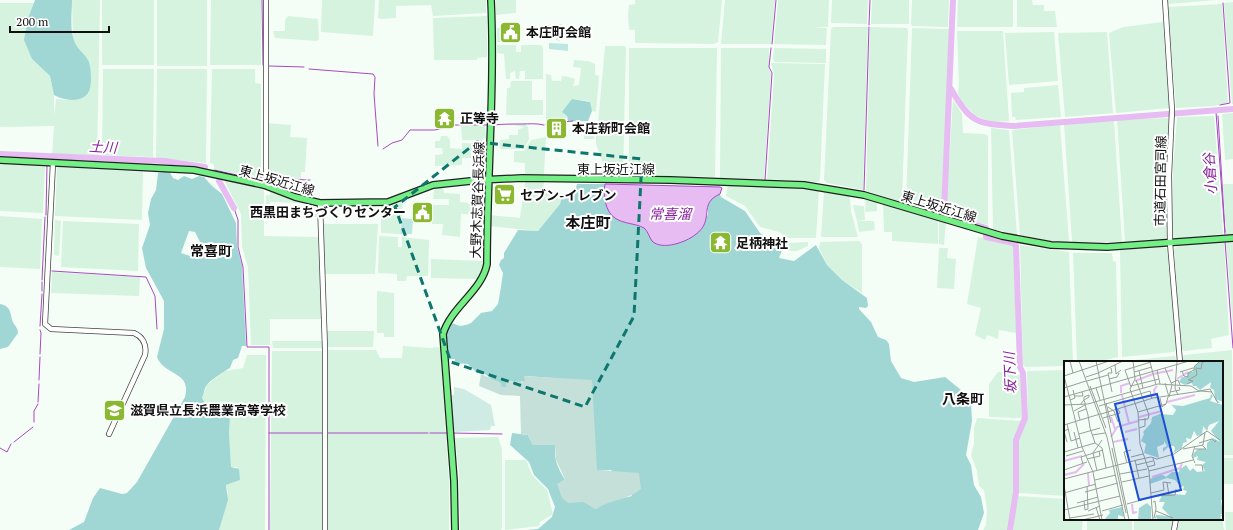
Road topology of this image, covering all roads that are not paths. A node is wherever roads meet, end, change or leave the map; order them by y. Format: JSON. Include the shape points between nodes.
{"nodes":[{"id":1,"x":266,"y":0,"type":"edge"},
{"id":2,"x":491,"y":0,"type":"edge"},
{"id":3,"x":1165,"y":0,"type":"edge"},
{"id":4,"x":0,"y":160,"type":"edge"},
{"id":5,"x":50,"y":162,"type":"junction"},
{"id":6,"x":488,"y":179,"type":"junction"},
{"id":7,"x":264,"y":184,"type":"junction"},
{"id":8,"x":320,"y":203,"type":"junction"},
{"id":9,"x":1233,"y":238,"type":"edge"},
{"id":10,"x":1170,"y":243,"type":"junction"},
{"id":11,"x":1180,"y":361,"type":"edge"},
{"id":12,"x":109,"y":434,"type":"dead end"},
{"id":13,"x":1176,"y":520,"type":"edge"},
{"id":14,"x":326,"y":530,"type":"edge"},
{"id":15,"x":454,"y":530,"type":"edge"},
{"id":16,"x":1174,"y":530,"type":"edge"}],
"edges":[{"from":1,"to":7,"type":"street"},
{"from":2,"to":6,"type":"main road","name":"大野木志賀谷長浜線","via":[[492,68]]},
{"from":3,"to":10,"type":"street","name":"市道石田宮司線","via":[[1172,114],[1169,175]]},
{"from":4,"to":5,"type":"main road","name":"東上坂近江線"},
{"from":5,"to":7,"type":"main road","name":"東上坂近江線","via":[[194,170]]},
{"from":5,"to":12,"type":"street","via":[[45,324],[51,329],[134,333],[141,337],[146,347]]},
{"from":6,"to":8,"type":"main road","name":"東上坂近江線","via":[[433,185],[388,202]]},
{"from":6,"to":10,"type":"main road","name":"東上坂近江線","via":[[671,180],[804,185],[864,195],[983,231],[1030,242],[1082,247]]},
{"from":6,"to":15,"type":"main road","name":"大野木志賀谷長浜線","via":[[486,271],[448,320],[443,334],[454,481]]},
{"from":7,"to":8,"type":"main road","name":"東上坂近江線","via":[[295,197]]},
{"from":8,"to":14,"type":"street","via":[[326,349]]},
{"from":9,"to":10,"type":"main road","name":"東上坂近江線"},
{"from":10,"to":11,"type":"street","name":"市道石田宮司線"},
{"from":13,"to":16,"type":"street"}]}
